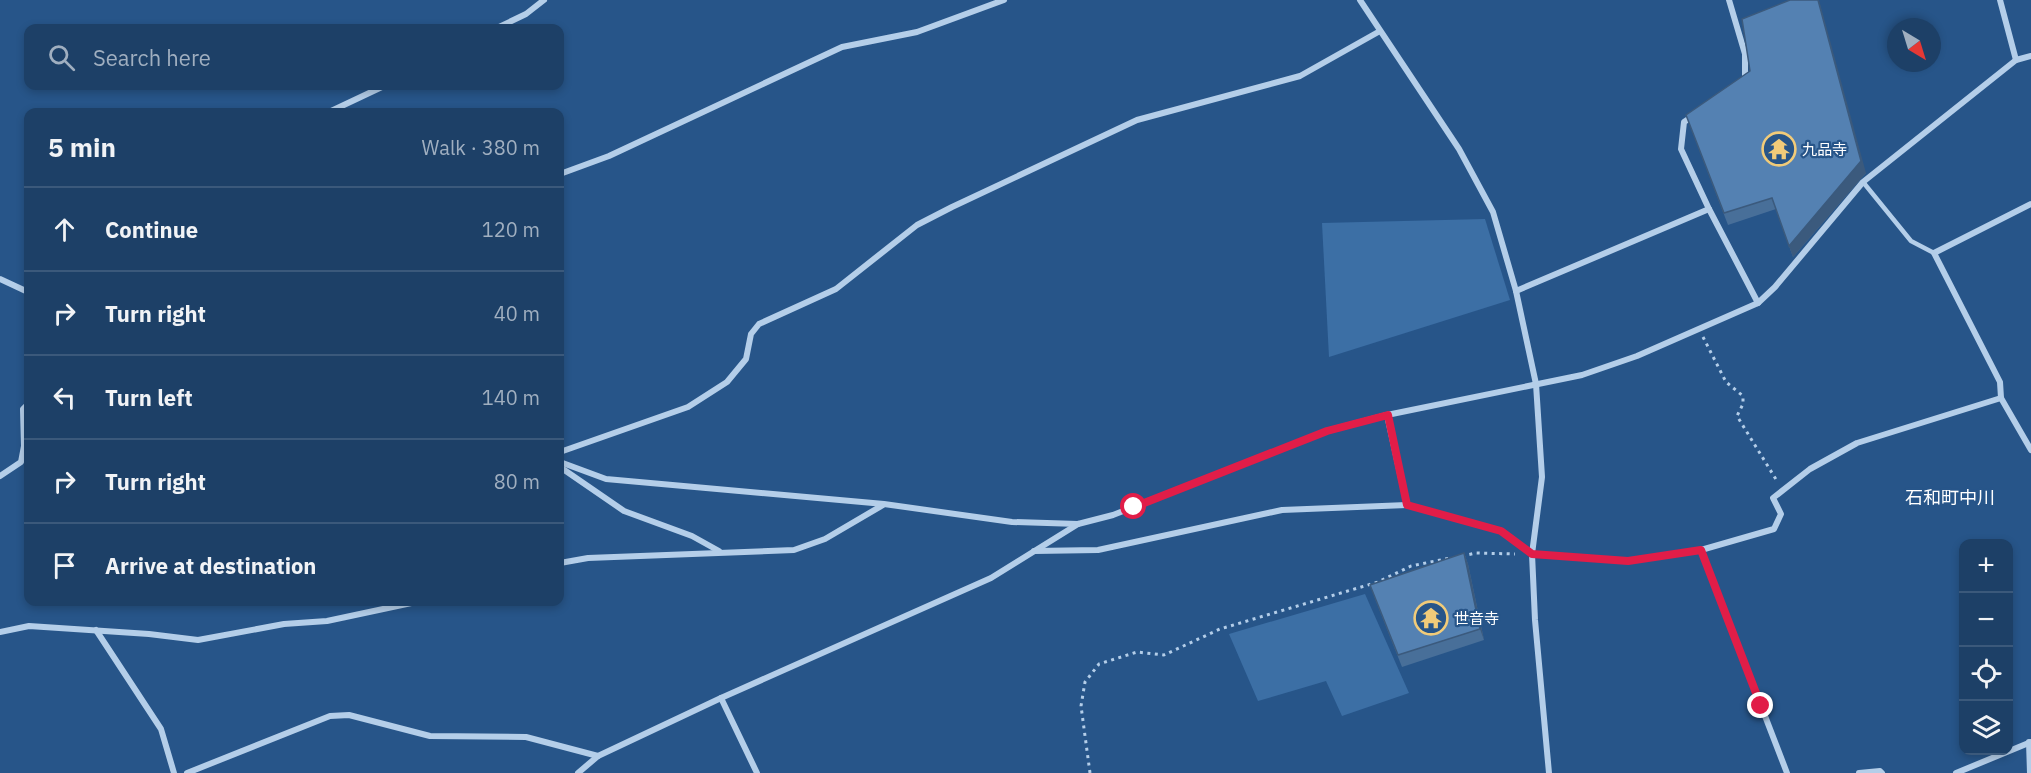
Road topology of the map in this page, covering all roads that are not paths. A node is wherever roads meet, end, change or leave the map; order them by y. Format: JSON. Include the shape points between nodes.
{"nodes":[{"id":1,"x":544,"y":0,"type":"edge"},
{"id":2,"x":1004,"y":0,"type":"edge"},
{"id":3,"x":1360,"y":0,"type":"edge"},
{"id":4,"x":1729,"y":0,"type":"edge"},
{"id":5,"x":2000,"y":0,"type":"edge"},
{"id":6,"x":505,"y":24,"type":"edge"},
{"id":7,"x":1380,"y":32,"type":"junction"},
{"id":8,"x":2031,"y":56,"type":"edge"},
{"id":9,"x":2016,"y":60,"type":"junction"},
{"id":10,"x":1737,"y":84,"type":"edge"},
{"id":11,"x":376,"y":90,"type":"edge"},
{"id":12,"x":337,"y":108,"type":"edge"},
{"id":13,"x":1702,"y":109,"type":"edge"},
{"id":14,"x":564,"y":173,"type":"edge"},
{"id":15,"x":1863,"y":182,"type":"junction"},
{"id":16,"x":2031,"y":204,"type":"edge"},
{"id":17,"x":1708,"y":209,"type":"junction"},
{"id":18,"x":1934,"y":252,"type":"junction"},
{"id":19,"x":0,"y":279,"type":"edge"},
{"id":20,"x":24,"y":290,"type":"edge"},
{"id":21,"x":1516,"y":291,"type":"junction"},
{"id":22,"x":1758,"y":303,"type":"junction"},
{"id":23,"x":1536,"y":384,"type":"junction"},
{"id":24,"x":2001,"y":398,"type":"junction"},
{"id":25,"x":24,"y":408,"type":"edge"},
{"id":26,"x":1388,"y":415,"type":"junction"},
{"id":27,"x":2029,"y":440,"type":"edge"},
{"id":28,"x":24,"y":446,"type":"edge"},
{"id":29,"x":24,"y":446,"type":"edge"},
{"id":30,"x":2031,"y":450,"type":"edge"},
{"id":31,"x":564,"y":451,"type":"edge"},
{"id":32,"x":564,"y":466,"type":"edge"},
{"id":33,"x":564,"y":468,"type":"edge"},
{"id":34,"x":0,"y":476,"type":"edge"},
{"id":35,"x":884,"y":504,"type":"junction"},
{"id":36,"x":1407,"y":505,"type":"junction"},
{"id":37,"x":1078,"y":524,"type":"junction"},
{"id":38,"x":1701,"y":550,"type":"junction"},
{"id":39,"x":719,"y":551,"type":"junction"},
{"id":40,"x":1034,"y":552,"type":"junction"},
{"id":41,"x":1532,"y":554,"type":"junction"},
{"id":42,"x":564,"y":562,"type":"edge"},
{"id":43,"x":397,"y":606,"type":"edge"},
{"id":44,"x":96,"y":630,"type":"junction"},
{"id":45,"x":0,"y":632,"type":"edge"},
{"id":46,"x":721,"y":698,"type":"junction"},
{"id":47,"x":2030,"y":742,"type":"edge"},
{"id":48,"x":597,"y":756,"type":"junction"},
{"id":49,"x":174,"y":773,"type":"edge"},
{"id":50,"x":187,"y":773,"type":"edge"},
{"id":51,"x":578,"y":773,"type":"edge"},
{"id":52,"x":757,"y":773,"type":"edge"},
{"id":53,"x":1549,"y":773,"type":"edge"},
{"id":54,"x":1787,"y":773,"type":"edge"},
{"id":55,"x":1859,"y":773,"type":"edge"},
{"id":56,"x":1882,"y":773,"type":"edge"},
{"id":57,"x":1956,"y":773,"type":"edge"},
{"id":58,"x":2030,"y":773,"type":"edge"}],
"edges":[{"from":1,"to":6,"type":"street"},
{"from":2,"to":14,"type":"street","via":[[917,32],[842,47],[609,156]]},
{"from":3,"to":7,"type":"street"},
{"from":4,"to":10,"type":"street","via":[[1745,54],[1745,78]]},
{"from":5,"to":9,"type":"street"},
{"from":7,"to":21,"type":"street","via":[[1459,149],[1493,212]]},
{"from":7,"to":31,"type":"street","via":[[1300,76],[1137,120],[952,207],[917,225],[836,289],[759,324],[751,334],[746,359],[727,382],[688,406]]},
{"from":8,"to":9,"type":"street"},
{"from":9,"to":15,"type":"street"},
{"from":11,"to":12,"type":"street"},
{"from":13,"to":17,"type":"street","via":[[1684,122],[1681,149]]},
{"from":15,"to":18,"type":"lane","via":[[1911,241]]},
{"from":15,"to":22,"type":"street"},
{"from":16,"to":18,"type":"street"},
{"from":17,"to":21,"type":"street"},
{"from":17,"to":22,"type":"street"},
{"from":18,"to":24,"type":"street","via":[[2000,382]]},
{"from":19,"to":20,"type":"street"},
{"from":21,"to":23,"type":"street"},
{"from":22,"to":23,"type":"street","via":[[1637,356]]},
{"from":23,"to":26,"type":"street"},
{"from":23,"to":41,"type":"street","via":[[1542,477]]},
{"from":24,"to":27,"type":"street"},
{"from":24,"to":38,"type":"street","via":[[1857,443],[1810,469],[1773,498],[1781,514],[1774,529]]},
{"from":25,"to":29,"type":"street"},
{"from":26,"to":36,"type":"street"},
{"from":26,"to":37,"type":"street","via":[[1327,431],[1113,515]]},
{"from":27,"to":30,"type":"street"},
{"from":28,"to":34,"type":"street","via":[[21,462]]},
{"from":32,"to":35,"type":"street","via":[[606,479]]},
{"from":33,"to":39,"type":"street","via":[[624,511],[692,536]]},
{"from":35,"to":37,"type":"street","via":[[1012,522]]},
{"from":35,"to":39,"type":"street","via":[[825,539],[794,550]]},
{"from":36,"to":40,"type":"street","via":[[1282,510],[1098,550]]},
{"from":36,"to":41,"type":"street","via":[[1501,531]]},
{"from":37,"to":40,"type":"street"},
{"from":38,"to":41,"type":"street","via":[[1628,561]]},
{"from":38,"to":54,"type":"street"},
{"from":39,"to":42,"type":"street"},
{"from":40,"to":46,"type":"street","via":[[991,578]]},
{"from":41,"to":53,"type":"street"},
{"from":43,"to":44,"type":"street","via":[[198,640]]},
{"from":44,"to":45,"type":"street","via":[[29,626]]},
{"from":44,"to":49,"type":"street","via":[[161,729]]},
{"from":46,"to":48,"type":"street"},
{"from":46,"to":52,"type":"street"},
{"from":47,"to":57,"type":"street"},
{"from":47,"to":58,"type":"street"},
{"from":48,"to":50,"type":"street","via":[[526,737],[430,736],[349,715],[330,716]]},
{"from":48,"to":51,"type":"street"},
{"from":55,"to":56,"type":"street"}]}
